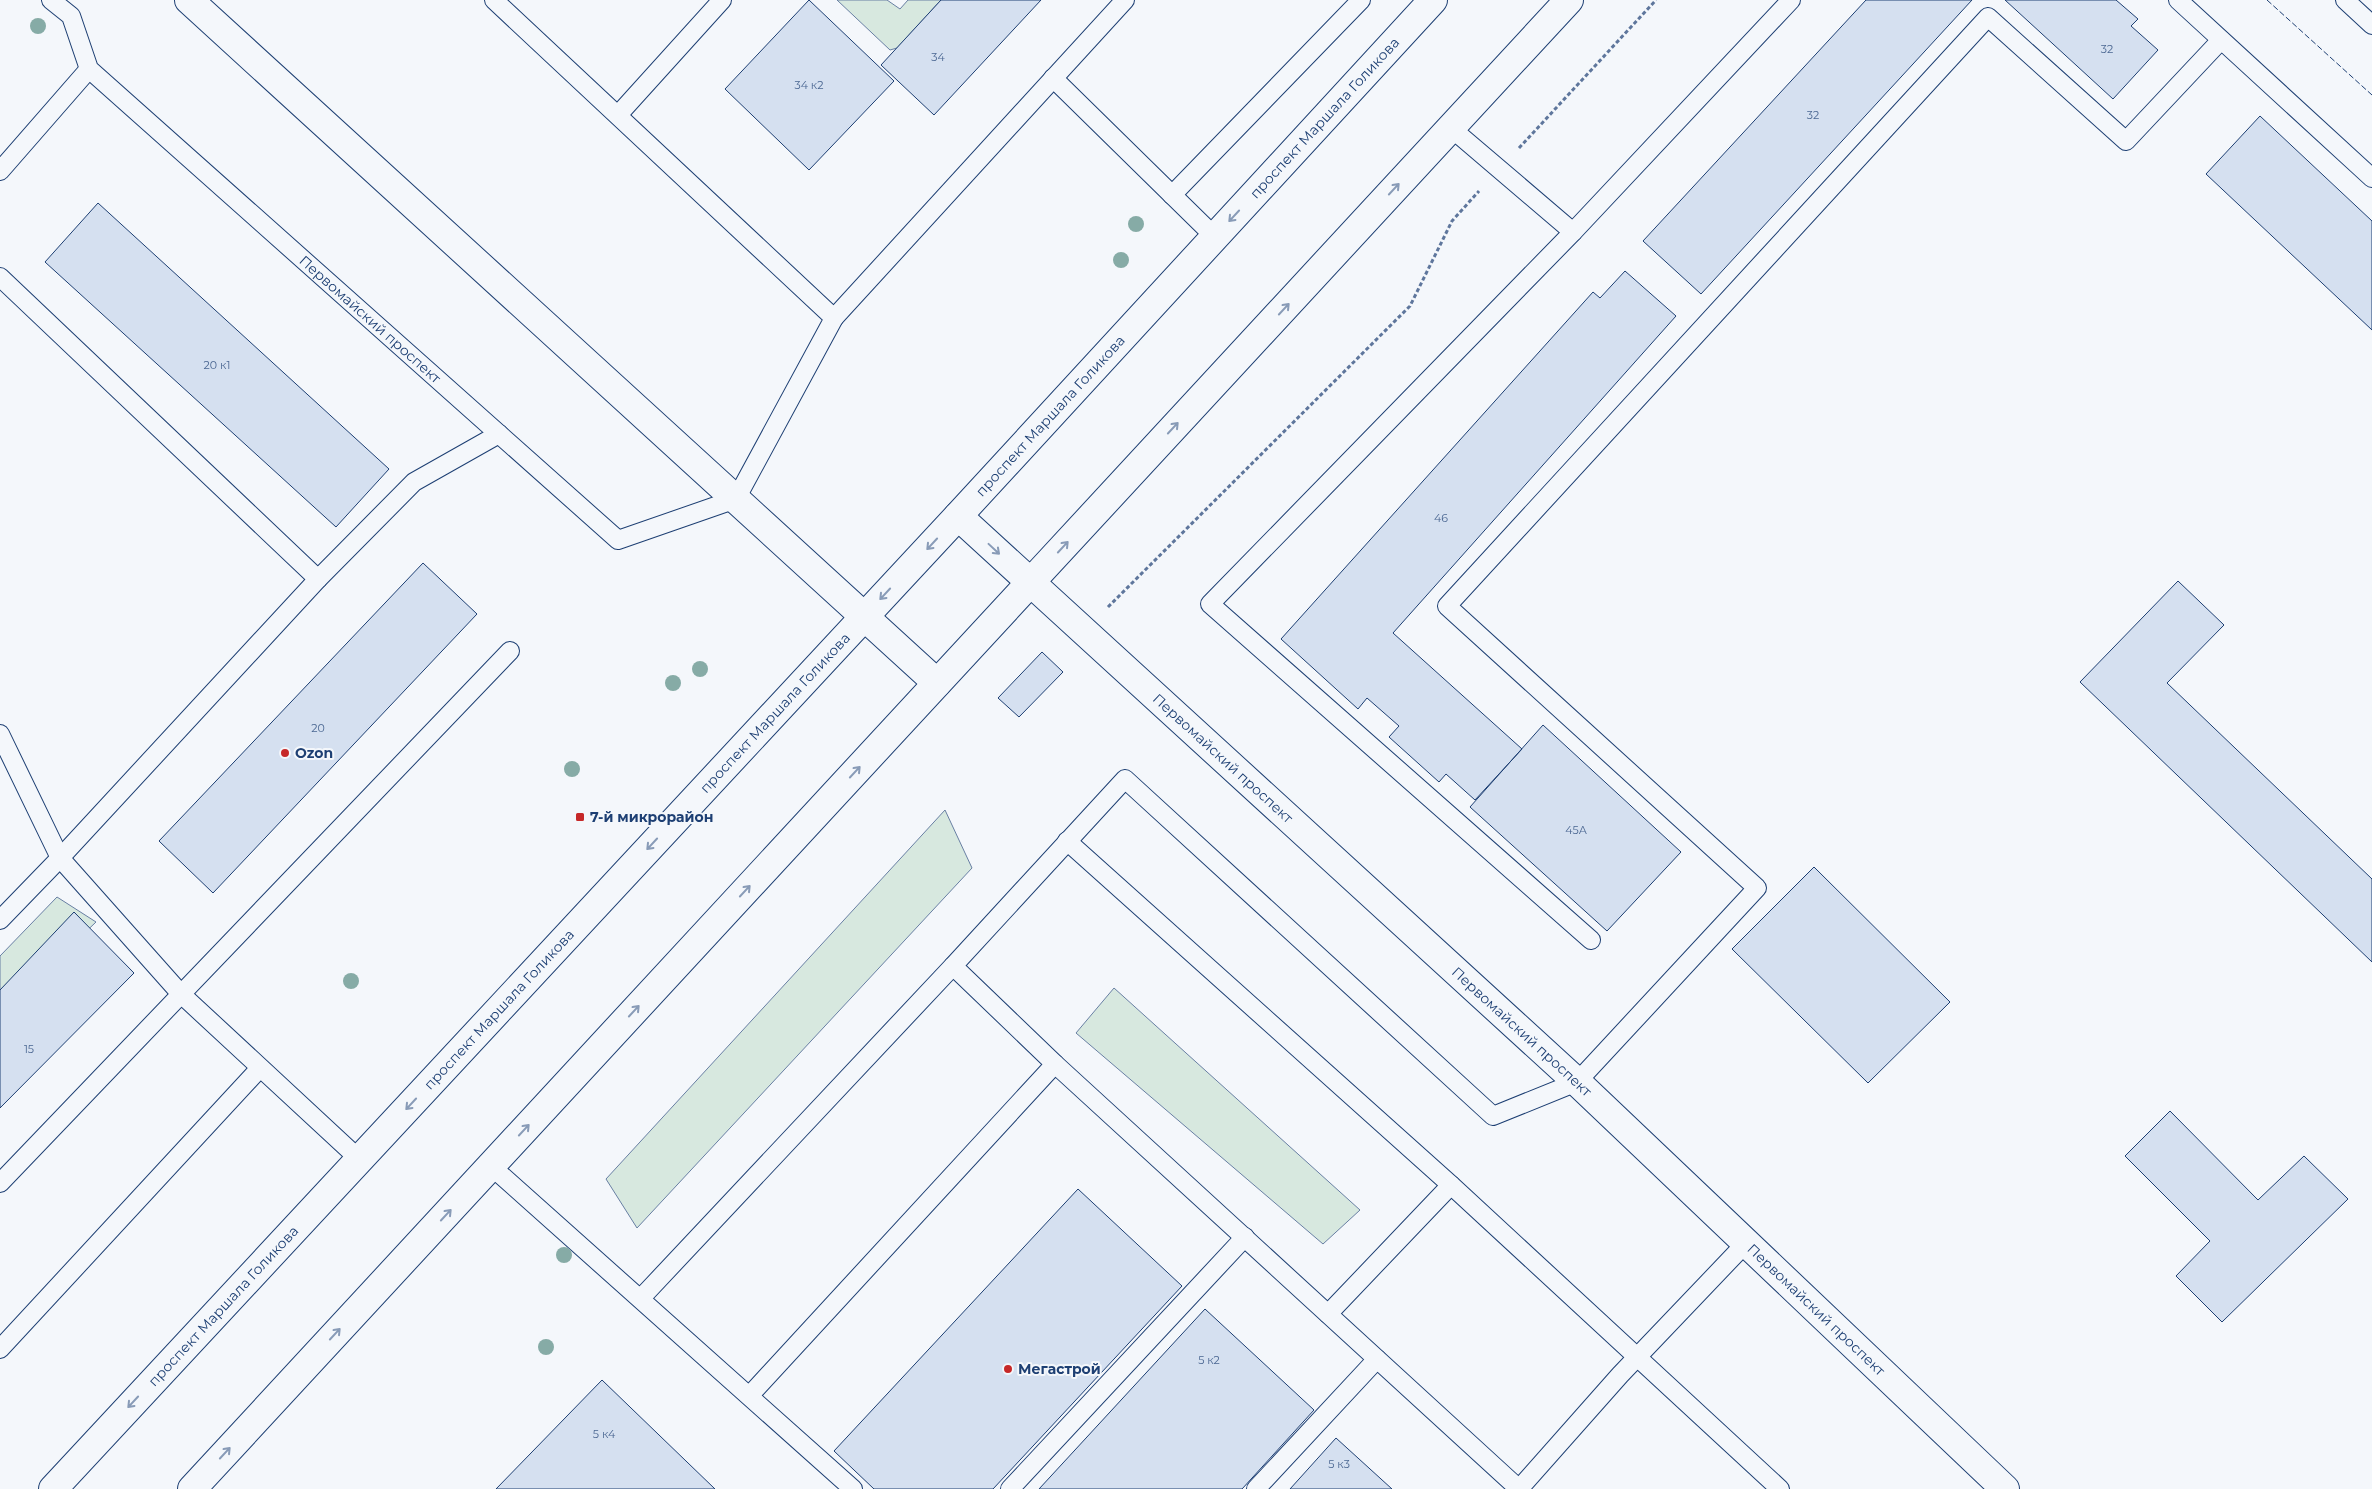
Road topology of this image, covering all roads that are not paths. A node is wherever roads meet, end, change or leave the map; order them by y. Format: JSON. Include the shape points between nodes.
{"nodes":[{"id":1,"x":51,"y":0,"type":"edge"},
{"id":2,"x":189,"y":0,"type":"edge"},
{"id":3,"x":494,"y":0,"type":"edge"},
{"id":4,"x":722,"y":0,"type":"edge"},
{"id":5,"x":1125,"y":0,"type":"edge"},
{"id":6,"x":1361,"y":0,"type":"edge"},
{"id":7,"x":1433,"y":0,"type":"edge"},
{"id":8,"x":1569,"y":0,"type":"edge"},
{"id":9,"x":1791,"y":0,"type":"edge"},
{"id":10,"x":2178,"y":0,"type":"edge"},
{"id":11,"x":2345,"y":0,"type":"edge"},
{"id":12,"x":2372,"y":25,"type":"edge"},
{"id":13,"x":2222,"y":40,"type":"junction"},
{"id":14,"x":89,"y":69,"type":"junction"},
{"id":15,"x":1054,"y":78,"type":"junction"},
{"id":16,"x":618,"y":115,"type":"junction"},
{"id":17,"x":1451,"y":128,"type":"junction"},
{"id":18,"x":0,"y":171,"type":"edge"},
{"id":19,"x":2372,"y":178,"type":"edge"},
{"id":20,"x":1172,"y":195,"type":"junction"},
{"id":21,"x":1573,"y":232,"type":"junction"},
{"id":22,"x":1215,"y":237,"type":"junction"},
{"id":23,"x":0,"y":277,"type":"edge"},
{"id":24,"x":834,"y":318,"type":"junction"},
{"id":25,"x":499,"y":434,"type":"junction"},
{"id":26,"x":736,"y":499,"type":"junction"},
{"id":27,"x":958,"y":516,"type":"junction"},
{"id":28,"x":318,"y":579,"type":"junction"},
{"id":29,"x":1030,"y":583,"type":"junction"},
{"id":30,"x":864,"y":616,"type":"junction"},
{"id":31,"x":510,"y":651,"type":"dead end"},
{"id":32,"x":937,"y":683,"type":"junction"},
{"id":33,"x":0,"y":734,"type":"edge"},
{"id":34,"x":1067,"y":841,"type":"junction"},
{"id":35,"x":60,"y":858,"type":"junction"},
{"id":36,"x":0,"y":920,"type":"edge"},
{"id":37,"x":1591,"y":940,"type":"dead end"},
{"id":38,"x":953,"y":966,"type":"junction"},
{"id":39,"x":180,"y":993,"type":"junction"},
{"id":40,"x":1055,"y":1064,"type":"junction"},
{"id":41,"x":260,"y":1068,"type":"junction"},
{"id":42,"x":1577,"y":1082,"type":"junction"},
{"id":43,"x":359,"y":1159,"type":"junction"},
{"id":44,"x":491,"y":1166,"type":"junction"},
{"id":45,"x":0,"y":1183,"type":"edge"},
{"id":46,"x":1451,"y":1185,"type":"junction"},
{"id":47,"x":1245,"y":1237,"type":"junction"},
{"id":48,"x":1745,"y":1244,"type":"junction"},
{"id":49,"x":641,"y":1298,"type":"junction"},
{"id":50,"x":1328,"y":1314,"type":"junction"},
{"id":51,"x":0,"y":1349,"type":"edge"},
{"id":52,"x":1638,"y":1357,"type":"junction"},
{"id":53,"x":1377,"y":1359,"type":"junction"},
{"id":54,"x":750,"y":1395,"type":"junction"},
{"id":55,"x":53,"y":1489,"type":"edge"},
{"id":56,"x":192,"y":1489,"type":"edge"},
{"id":57,"x":853,"y":1489,"type":"edge"},
{"id":58,"x":1010,"y":1489,"type":"edge"},
{"id":59,"x":1256,"y":1489,"type":"edge"},
{"id":60,"x":1519,"y":1489,"type":"edge"},
{"id":61,"x":1780,"y":1489,"type":"edge"},
{"id":62,"x":2005,"y":1489,"type":"edge"}],
"edges":[{"from":1,"to":14,"type":"lane","name":"Первомайский проспект","via":[[71,16]]},
{"from":2,"to":26,"type":"main road"},
{"from":3,"to":16,"type":"lane"},
{"from":4,"to":16,"type":"lane"},
{"from":5,"to":15,"type":"lane"},
{"from":6,"to":20,"type":"lane"},
{"from":7,"to":22,"type":"main road","name":"проспект Маршала Голикова","one_way":true},
{"from":8,"to":17,"type":"main road"},
{"from":9,"to":21,"type":"lane"},
{"from":10,"to":13,"type":"lane"},
{"from":11,"to":12,"type":"lane"},
{"from":13,"to":19,"type":"lane"},
{"from":13,"to":42,"type":"lane","via":[[2126,141],[1988,17],[1447,606],[1757,888]]},
{"from":14,"to":18,"type":"lane"},
{"from":14,"to":25,"type":"lane","name":"Первомайский проспект"},
{"from":15,"to":20,"type":"lane"},
{"from":15,"to":24,"type":"lane"},
{"from":16,"to":24,"type":"lane"},
{"from":17,"to":21,"type":"lane"},
{"from":29,"to":17,"type":"main road","one_way":true},
{"from":20,"to":22,"type":"lane"},
{"from":21,"to":37,"type":"lane","via":[[1210,604]]},
{"from":22,"to":27,"type":"main road","name":"проспект Маршала Голикова"},
{"from":23,"to":28,"type":"lane"},
{"from":24,"to":26,"type":"lane"},
{"from":25,"to":26,"type":"lane","name":"Первомайский проспект","via":[[618,540]]},
{"from":25,"to":28,"type":"lane","via":[[414,482]]},
{"from":26,"to":30,"type":"main road"},
{"from":27,"to":29,"type":"main road","name":"Первомайский проспект","one_way":true},
{"from":27,"to":30,"type":"main road","name":"проспект Маршала Голикова","one_way":true},
{"from":28,"to":35,"type":"lane"},
{"from":29,"to":32,"type":"main road"},
{"from":29,"to":42,"type":"main road","name":"Первомайский проспект"},
{"from":30,"to":32,"type":"main road"},
{"from":30,"to":43,"type":"main road","name":"проспект Маршала Голикова","one_way":true},
{"from":31,"to":39,"type":"lane"},
{"from":44,"to":32,"type":"main road","one_way":true},
{"from":33,"to":35,"type":"lane"},
{"from":34,"to":38,"type":"lane"},
{"from":34,"to":42,"type":"lane","via":[[1125,779],[1493,1116]]},
{"from":34,"to":46,"type":"lane"},
{"from":35,"to":36,"type":"lane"},
{"from":35,"to":39,"type":"lane"},
{"from":38,"to":40,"type":"lane"},
{"from":38,"to":49,"type":"lane"},
{"from":39,"to":41,"type":"lane"},
{"from":39,"to":45,"type":"lane"},
{"from":40,"to":47,"type":"lane"},
{"from":40,"to":54,"type":"lane"},
{"from":41,"to":43,"type":"lane"},
{"from":41,"to":51,"type":"lane"},
{"from":42,"to":48,"type":"main road","name":"Первомайский проспект"},
{"from":43,"to":55,"type":"main road","name":"проспект Маршала Голикова","one_way":true},
{"from":44,"to":49,"type":"lane"},
{"from":56,"to":44,"type":"main road","one_way":true},
{"from":46,"to":50,"type":"lane"},
{"from":46,"to":52,"type":"lane"},
{"from":47,"to":50,"type":"lane"},
{"from":47,"to":58,"type":"lane"},
{"from":48,"to":52,"type":"lane"},
{"from":48,"to":62,"type":"main road","name":"Первомайский проспект"},
{"from":49,"to":54,"type":"lane"},
{"from":50,"to":53,"type":"lane"},
{"from":52,"to":60,"type":"lane"},
{"from":52,"to":61,"type":"lane"},
{"from":53,"to":59,"type":"lane"},
{"from":53,"to":60,"type":"lane"},
{"from":54,"to":57,"type":"lane"}]}
